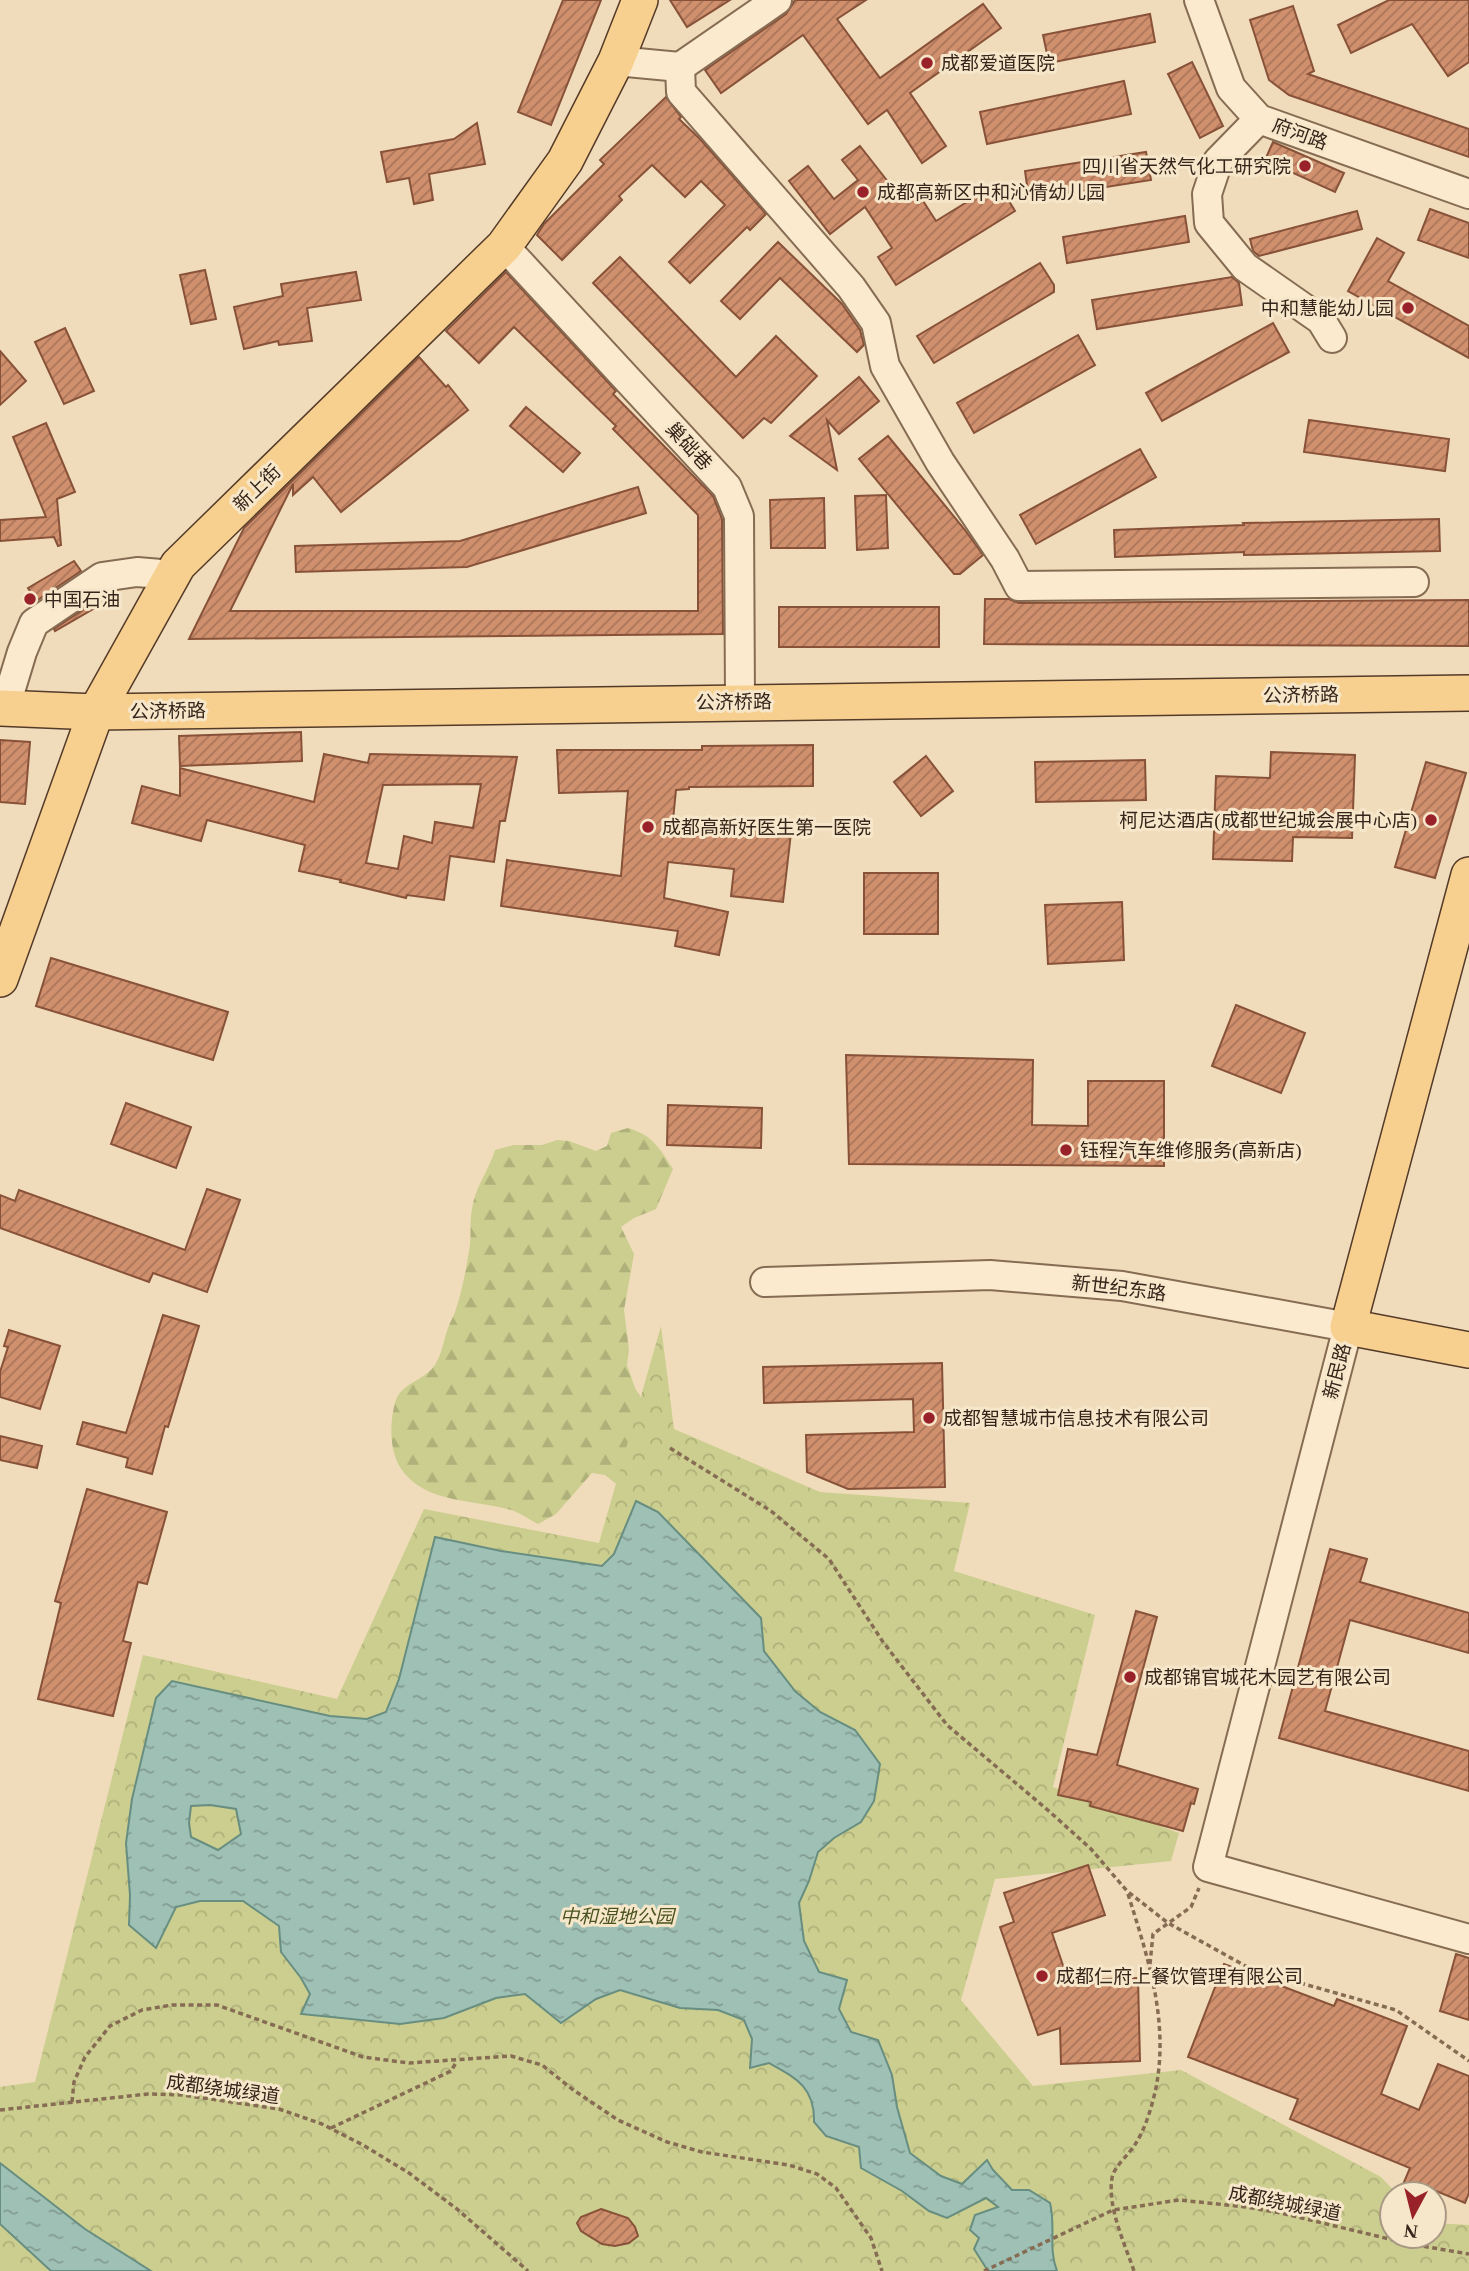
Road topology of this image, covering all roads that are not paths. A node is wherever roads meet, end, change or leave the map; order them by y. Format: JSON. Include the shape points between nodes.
{"nodes":[{"id":1,"x":627,"y":0,"type":"edge"},
{"id":2,"x":640,"y":0,"type":"edge"},
{"id":3,"x":777,"y":0,"type":"edge"},
{"id":4,"x":1201,"y":1,"type":"edge"},
{"id":5,"x":616,"y":61,"type":"junction"},
{"id":6,"x":680,"y":67,"type":"junction"},
{"id":7,"x":1259,"y":119,"type":"junction"},
{"id":8,"x":1469,"y":194,"type":"edge"},
{"id":9,"x":504,"y":246,"type":"junction"},
{"id":10,"x":1332,"y":338,"type":"dead end"},
{"id":11,"x":173,"y":575,"type":"junction"},
{"id":12,"x":1415,"y":582,"type":"dead end"},
{"id":13,"x":1469,"y":693,"type":"edge"},
{"id":14,"x":740,"y":702,"type":"junction"},
{"id":15,"x":3,"y":708,"type":"edge"},
{"id":16,"x":96,"y":712,"type":"junction"},
{"id":17,"x":1469,"y":875,"type":"edge"},
{"id":18,"x":0,"y":979,"type":"edge"},
{"id":19,"x":765,"y":1282,"type":"dead end"},
{"id":20,"x":1348,"y":1327,"type":"junction"},
{"id":21,"x":1469,"y":1350,"type":"edge"},
{"id":22,"x":1469,"y":1939,"type":"edge"}],
"edges":[{"from":1,"to":5,"type":"main road"},
{"from":2,"to":5,"type":"main road"},
{"from":3,"to":6,"type":"street"},
{"from":4,"to":7,"type":"street","name":"府河路","via":[[1231,88]]},
{"from":5,"to":6,"type":"street"},
{"from":5,"to":9,"type":"main road","name":"新上街","via":[[565,161]]},
{"from":6,"to":12,"type":"street","via":[[681,92],[851,287],[876,323],[885,366],[1019,586]]},
{"from":7,"to":8,"type":"street","name":"府河路"},
{"from":7,"to":10,"type":"street","via":[[1218,160],[1207,194],[1209,223],[1245,267],[1321,320]]},
{"from":9,"to":11,"type":"main road","name":"新上街","via":[[178,565]]},
{"from":9,"to":14,"type":"street","name":"巢础巷","via":[[727,487],[739,516]]},
{"from":11,"to":15,"type":"street","via":[[137,572],[102,577],[34,623]]},
{"from":11,"to":16,"type":"main road","name":"新上街"},
{"from":13,"to":14,"type":"main road","name":"公济桥路"},
{"from":14,"to":16,"type":"main road","name":"公济桥路"},
{"from":15,"to":16,"type":"main road","name":"公济桥路"},
{"from":16,"to":18,"type":"main road","name":"新上街"},
{"from":17,"to":20,"type":"main road","name":"新民路"},
{"from":19,"to":20,"type":"street","name":"新世纪东路","via":[[990,1275],[1056,1280],[1122,1286]]},
{"from":20,"to":21,"type":"main road","name":"新世纪东路"},
{"from":20,"to":22,"type":"street","name":"新民路","via":[[1208,1867]]}]}
